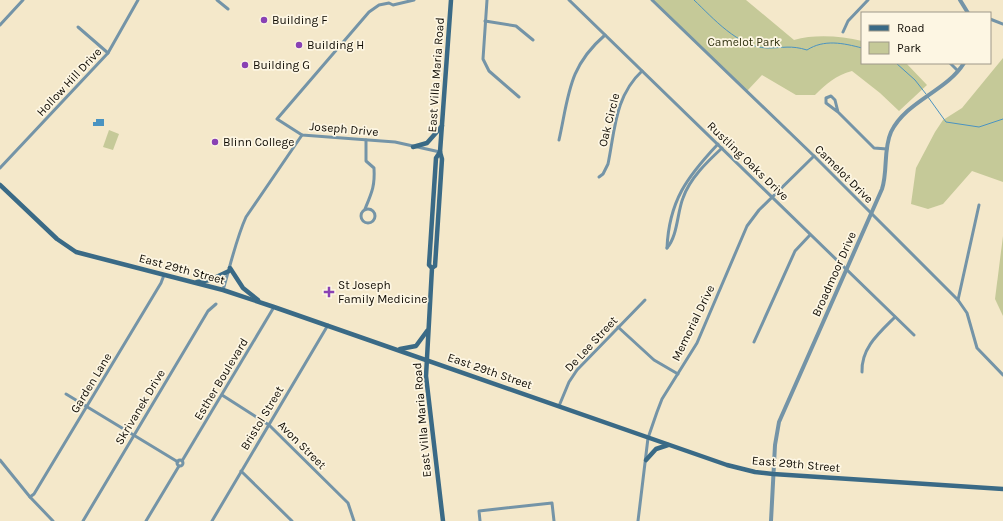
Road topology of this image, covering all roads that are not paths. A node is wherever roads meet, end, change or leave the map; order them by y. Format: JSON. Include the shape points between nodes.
{"nodes":[{"id":1,"x":23,"y":0,"type":"edge"},
{"id":2,"x":138,"y":0,"type":"edge"},
{"id":3,"x":217,"y":0,"type":"edge"},
{"id":4,"x":414,"y":0,"type":"edge"},
{"id":5,"x":451,"y":0,"type":"edge"},
{"id":6,"x":487,"y":0,"type":"edge"},
{"id":7,"x":569,"y":0,"type":"edge"},
{"id":8,"x":652,"y":0,"type":"edge"},
{"id":9,"x":868,"y":0,"type":"edge"},
{"id":10,"x":960,"y":0,"type":"edge"},
{"id":11,"x":390,"y":2,"type":"edge"},
{"id":12,"x":228,"y":9,"type":"dead end"},
{"id":13,"x":967,"y":12,"type":"edge"},
{"id":14,"x":991,"y":19,"type":"edge"},
{"id":15,"x":485,"y":21,"type":"junction"},
{"id":16,"x":1003,"y":24,"type":"edge"},
{"id":17,"x":0,"y":25,"type":"edge"},
{"id":18,"x":78,"y":26,"type":"dead end"},
{"id":19,"x":843,"y":32,"type":"dead end"},
{"id":20,"x":605,"y":35,"type":"junction"},
{"id":21,"x":533,"y":40,"type":"dead end"},
{"id":22,"x":108,"y":53,"type":"junction"},
{"id":23,"x":951,"y":64,"type":"edge"},
{"id":24,"x":963,"y":64,"type":"edge"},
{"id":25,"x":642,"y":71,"type":"junction"},
{"id":26,"x":958,"y":71,"type":"junction"},
{"id":27,"x":519,"y":97,"type":"dead end"},
{"id":28,"x":838,"y":112,"type":"junction"},
{"id":29,"x":442,"y":126,"type":"junction"},
{"id":30,"x":302,"y":135,"type":"junction"},
{"id":31,"x":366,"y":140,"type":"junction"},
{"id":32,"x":559,"y":140,"type":"dead end"},
{"id":33,"x":718,"y":144,"type":"junction"},
{"id":34,"x":413,"y":147,"type":"junction"},
{"id":35,"x":722,"y":148,"type":"junction"},
{"id":36,"x":887,"y":149,"type":"junction"},
{"id":37,"x":440,"y":152,"type":"junction"},
{"id":38,"x":814,"y":156,"type":"junction"},
{"id":39,"x":0,"y":168,"type":"edge"},
{"id":40,"x":599,"y":176,"type":"dead end"},
{"id":41,"x":0,"y":185,"type":"edge"},
{"id":42,"x":772,"y":197,"type":"junction"},
{"id":43,"x":677,"y":202,"type":"junction"},
{"id":44,"x":681,"y":203,"type":"junction"},
{"id":45,"x":979,"y":205,"type":"dead end"},
{"id":46,"x":365,"y":209,"type":"junction"},
{"id":47,"x":872,"y":214,"type":"junction"},
{"id":48,"x":810,"y":234,"type":"junction"},
{"id":49,"x":229,"y":269,"type":"junction"},
{"id":50,"x":847,"y":270,"type":"junction"},
{"id":51,"x":164,"y":275,"type":"junction"},
{"id":52,"x":193,"y":282,"type":"junction"},
{"id":53,"x":223,"y":290,"type":"junction"},
{"id":54,"x":645,"y":300,"type":"dead end"},
{"id":55,"x":958,"y":300,"type":"junction"},
{"id":56,"x":261,"y":302,"type":"junction"},
{"id":57,"x":216,"y":304,"type":"dead end"},
{"id":58,"x":274,"y":307,"type":"junction"},
{"id":59,"x":895,"y":317,"type":"junction"},
{"id":60,"x":328,"y":325,"type":"junction"},
{"id":61,"x":618,"y":327,"type":"junction"},
{"id":62,"x":427,"y":329,"type":"junction"},
{"id":63,"x":914,"y":335,"type":"dead end"},
{"id":64,"x":754,"y":342,"type":"dead end"},
{"id":65,"x":399,"y":349,"type":"junction"},
{"id":66,"x":426,"y":359,"type":"junction"},
{"id":67,"x":862,"y":372,"type":"dead end"},
{"id":68,"x":678,"y":374,"type":"junction"},
{"id":69,"x":1003,"y":375,"type":"edge"},
{"id":70,"x":66,"y":394,"type":"dead end"},
{"id":71,"x":222,"y":395,"type":"junction"},
{"id":72,"x":87,"y":406,"type":"junction"},
{"id":73,"x":559,"y":406,"type":"junction"},
{"id":74,"x":269,"y":425,"type":"junction"},
{"id":75,"x":134,"y":435,"type":"junction"},
{"id":76,"x":648,"y":438,"type":"junction"},
{"id":77,"x":669,"y":445,"type":"junction"},
{"id":78,"x":0,"y":460,"type":"edge"},
{"id":79,"x":646,"y":460,"type":"junction"},
{"id":80,"x":178,"y":464,"type":"junction"},
{"id":81,"x":240,"y":471,"type":"junction"},
{"id":82,"x":773,"y":474,"type":"junction"},
{"id":83,"x":1003,"y":489,"type":"edge"},
{"id":84,"x":30,"y":497,"type":"junction"},
{"id":85,"x":213,"y":520,"type":"edge"},
{"id":86,"x":53,"y":521,"type":"edge"},
{"id":87,"x":83,"y":521,"type":"edge"},
{"id":88,"x":146,"y":521,"type":"edge"},
{"id":89,"x":292,"y":521,"type":"edge"},
{"id":90,"x":354,"y":521,"type":"edge"},
{"id":91,"x":443,"y":521,"type":"edge"},
{"id":92,"x":480,"y":521,"type":"edge"},
{"id":93,"x":554,"y":521,"type":"edge"},
{"id":94,"x":638,"y":521,"type":"edge"},
{"id":95,"x":771,"y":521,"type":"edge"}],
"edges":[{"from":1,"to":17,"type":"street"},
{"from":2,"to":22,"type":"street","name":"Hollow Hill Drive"},
{"from":3,"to":12,"type":"street"},
{"from":4,"to":11,"type":"street","via":[[392,5]]},
{"from":5,"to":29,"type":"main road","name":"East Villa Maria Road"},
{"from":6,"to":15,"type":"street"},
{"from":7,"to":20,"type":"street","name":"Rustling Oaks Drive"},
{"from":8,"to":38,"type":"street","name":"Camelot Drive"},
{"from":9,"to":19,"type":"street","via":[[848,21]]},
{"from":10,"to":13,"type":"street"},
{"from":11,"to":30,"type":"street","via":[[378,5],[360,21],[277,119]]},
{"from":14,"to":16,"type":"street"},
{"from":15,"to":21,"type":"street","via":[[516,26]]},
{"from":15,"to":27,"type":"street","via":[[482,52],[485,65]]},
{"from":18,"to":22,"type":"street"},
{"from":20,"to":25,"type":"street","name":"Rustling Oaks Drive"},
{"from":20,"to":32,"type":"street","via":[[587,52],[576,70]]},
{"from":22,"to":39,"type":"street","name":"Hollow Hill Drive"},
{"from":23,"to":26,"type":"street"},
{"from":24,"to":26,"type":"street","name":"Broadmoor Drive"},
{"from":25,"to":33,"type":"street","name":"Rustling Oaks Drive"},
{"from":25,"to":40,"type":"street","name":"Oak Circle","via":[[623,95],[608,164]]},
{"from":26,"to":36,"type":"street","name":"Broadmoor Drive","via":[[899,120]]},
{"from":28,"to":28,"type":"street","via":[[836,100],[831,96],[826,98],[826,103]]},
{"from":28,"to":36,"type":"street","via":[[874,148]]},
{"from":29,"to":34,"type":"main road","via":[[427,143]]},
{"from":29,"to":37,"type":"main road","name":"East Villa Maria Road"},
{"from":30,"to":31,"type":"street","name":"Joseph Drive"},
{"from":30,"to":49,"type":"street","name":"Joseph Drive","via":[[246,217]]},
{"from":31,"to":34,"type":"street","name":"Joseph Drive","via":[[395,142]]},
{"from":31,"to":46,"type":"street","via":[[365,158],[374,168],[374,178],[373,191]]},
{"from":33,"to":35,"type":"street","name":"Rustling Oaks Drive"},
{"from":33,"to":43,"type":"street","via":[[690,175]]},
{"from":34,"to":37,"type":"street","name":"Joseph Drive"},
{"from":35,"to":42,"type":"street","name":"Rustling Oaks Drive"},
{"from":35,"to":44,"type":"street","via":[[693,179]]},
{"from":36,"to":47,"type":"street","name":"Broadmoor Drive","via":[[885,180]]},
{"from":37,"to":62,"type":"main road","name":"East Villa Maria Road","via":[[436,158]]},
{"from":38,"to":42,"type":"street","name":"Memorial Drive"},
{"from":38,"to":47,"type":"street","name":"Camelot Drive"},
{"from":41,"to":51,"type":"main road","name":"East 29th Street","via":[[50,233],[76,252]]},
{"from":42,"to":48,"type":"street","name":"Rustling Oaks Drive"},
{"from":42,"to":68,"type":"street","name":"Memorial Drive","via":[[748,226],[697,343]]},
{"from":43,"to":44,"type":"street"},
{"from":43,"to":44,"type":"street","via":[[667,248],[673,239]]},
{"from":45,"to":55,"type":"street"},
{"from":46,"to":46,"type":"street","via":[[361,213],[361,218],[365,222],[370,222],[374,218],[374,213],[371,209]]},
{"from":47,"to":50,"type":"street","name":"Broadmoor Drive"},
{"from":47,"to":55,"type":"street","name":"Camelot Drive"},
{"from":48,"to":50,"type":"street","name":"Rustling Oaks Drive"},
{"from":48,"to":64,"type":"street","via":[[795,251]]},
{"from":49,"to":52,"type":"main road","via":[[210,280]]},
{"from":49,"to":53,"type":"street","name":"Joseph Drive"},
{"from":49,"to":56,"type":"main road","via":[[242,288]]},
{"from":50,"to":59,"type":"street","name":"Rustling Oaks Drive"},
{"from":50,"to":82,"type":"street","name":"Broadmoor Drive","via":[[781,418],[776,435]]},
{"from":51,"to":52,"type":"main road","name":"East 29th Street"},
{"from":51,"to":72,"type":"street","name":"Garden Lane"},
{"from":52,"to":53,"type":"main road","name":"East 29th Street"},
{"from":53,"to":56,"type":"main road","name":"East 29th Street"},
{"from":54,"to":61,"type":"street","name":"De Lee Street"},
{"from":55,"to":69,"type":"street","name":"Camelot Drive","via":[[967,313],[977,348]]},
{"from":56,"to":58,"type":"main road","name":"East 29th Street"},
{"from":57,"to":75,"type":"street","name":"Skrivanek Drive","via":[[208,311]]},
{"from":58,"to":60,"type":"main road","name":"East 29th Street"},
{"from":58,"to":71,"type":"street","name":"Esther Boulevard"},
{"from":59,"to":63,"type":"street","name":"Rustling Oaks Drive"},
{"from":59,"to":67,"type":"street","via":[[874,339],[864,355]]},
{"from":60,"to":65,"type":"main road","name":"East 29th Street"},
{"from":60,"to":74,"type":"street","name":"Bristol Street"},
{"from":61,"to":68,"type":"street","via":[[654,360]]},
{"from":61,"to":73,"type":"street","name":"De Lee Street","via":[[568,382]]},
{"from":62,"to":65,"type":"main road","via":[[416,346]]},
{"from":62,"to":66,"type":"main road","name":"East Villa Maria Road"},
{"from":65,"to":66,"type":"main road","name":"East 29th Street"},
{"from":66,"to":73,"type":"main road","name":"East 29th Street"},
{"from":66,"to":91,"type":"main road","name":"East Villa Maria Road"},
{"from":68,"to":76,"type":"street","name":"Memorial Drive","via":[[662,400]]},
{"from":70,"to":72,"type":"street"},
{"from":71,"to":74,"type":"street","name":"Avon Street"},
{"from":71,"to":80,"type":"street","name":"Esther Boulevard","via":[[182,460],[183,464]]},
{"from":72,"to":75,"type":"street"},
{"from":72,"to":84,"type":"street","name":"Garden Lane"},
{"from":73,"to":76,"type":"main road","name":"East 29th Street"},
{"from":74,"to":81,"type":"street","name":"Bristol Street"},
{"from":74,"to":90,"type":"street","name":"Avon Street","via":[[348,503]]},
{"from":75,"to":80,"type":"street"},
{"from":75,"to":87,"type":"street","name":"Skrivanek Drive"},
{"from":76,"to":77,"type":"main road","name":"East 29th Street"},
{"from":76,"to":79,"type":"street","name":"Memorial Drive"},
{"from":77,"to":79,"type":"main road","via":[[656,449]]},
{"from":77,"to":82,"type":"main road","name":"East 29th Street","via":[[727,465]]},
{"from":78,"to":84,"type":"street"},
{"from":79,"to":94,"type":"street","name":"Memorial Drive"},
{"from":80,"to":88,"type":"street"},
{"from":81,"to":85,"type":"street","name":"Bristol Street"},
{"from":81,"to":89,"type":"street"},
{"from":82,"to":83,"type":"main road","name":"East 29th Street"},
{"from":82,"to":95,"type":"street","name":"Broadmoor Drive"},
{"from":84,"to":86,"type":"street"},
{"from":92,"to":93,"type":"street","via":[[478,511],[552,503]]}]}
